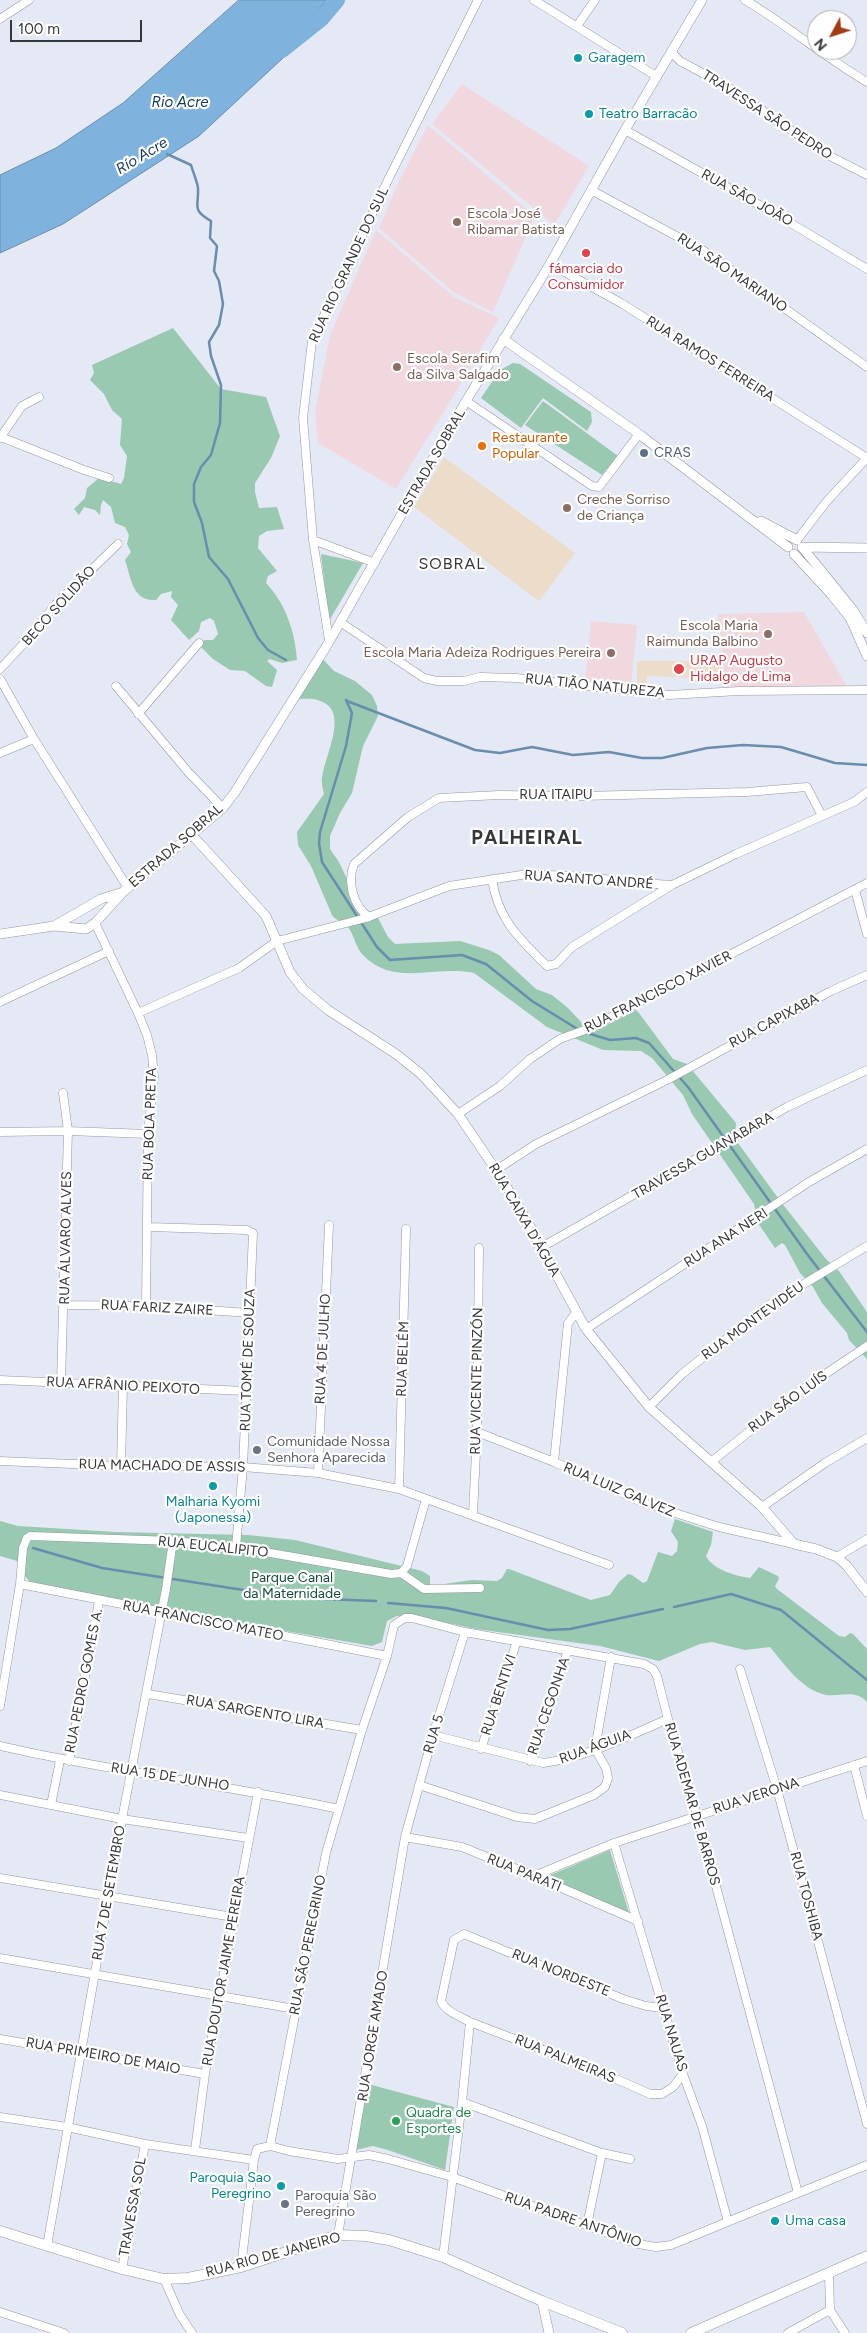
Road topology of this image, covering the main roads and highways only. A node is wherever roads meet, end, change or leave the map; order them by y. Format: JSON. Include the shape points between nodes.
{"nodes":[{"id":1,"x":0,"y":2230,"type":"edge"},
{"id":2,"x":867,"y":2256,"type":"edge"},
{"id":3,"x":622,"y":2333,"type":"edge"},
{"id":4,"x":691,"y":2333,"type":"edge"}],
"edges":[{"from":1,"to":3,"type":"main road","name":"RUA RIO DE JANEIRO","via":[[122,2270],[164,2279],[188,2278],[241,2267],[338,2235],[366,2236],[443,2257]]},
{"from":2,"to":4,"type":"main road"}]}
